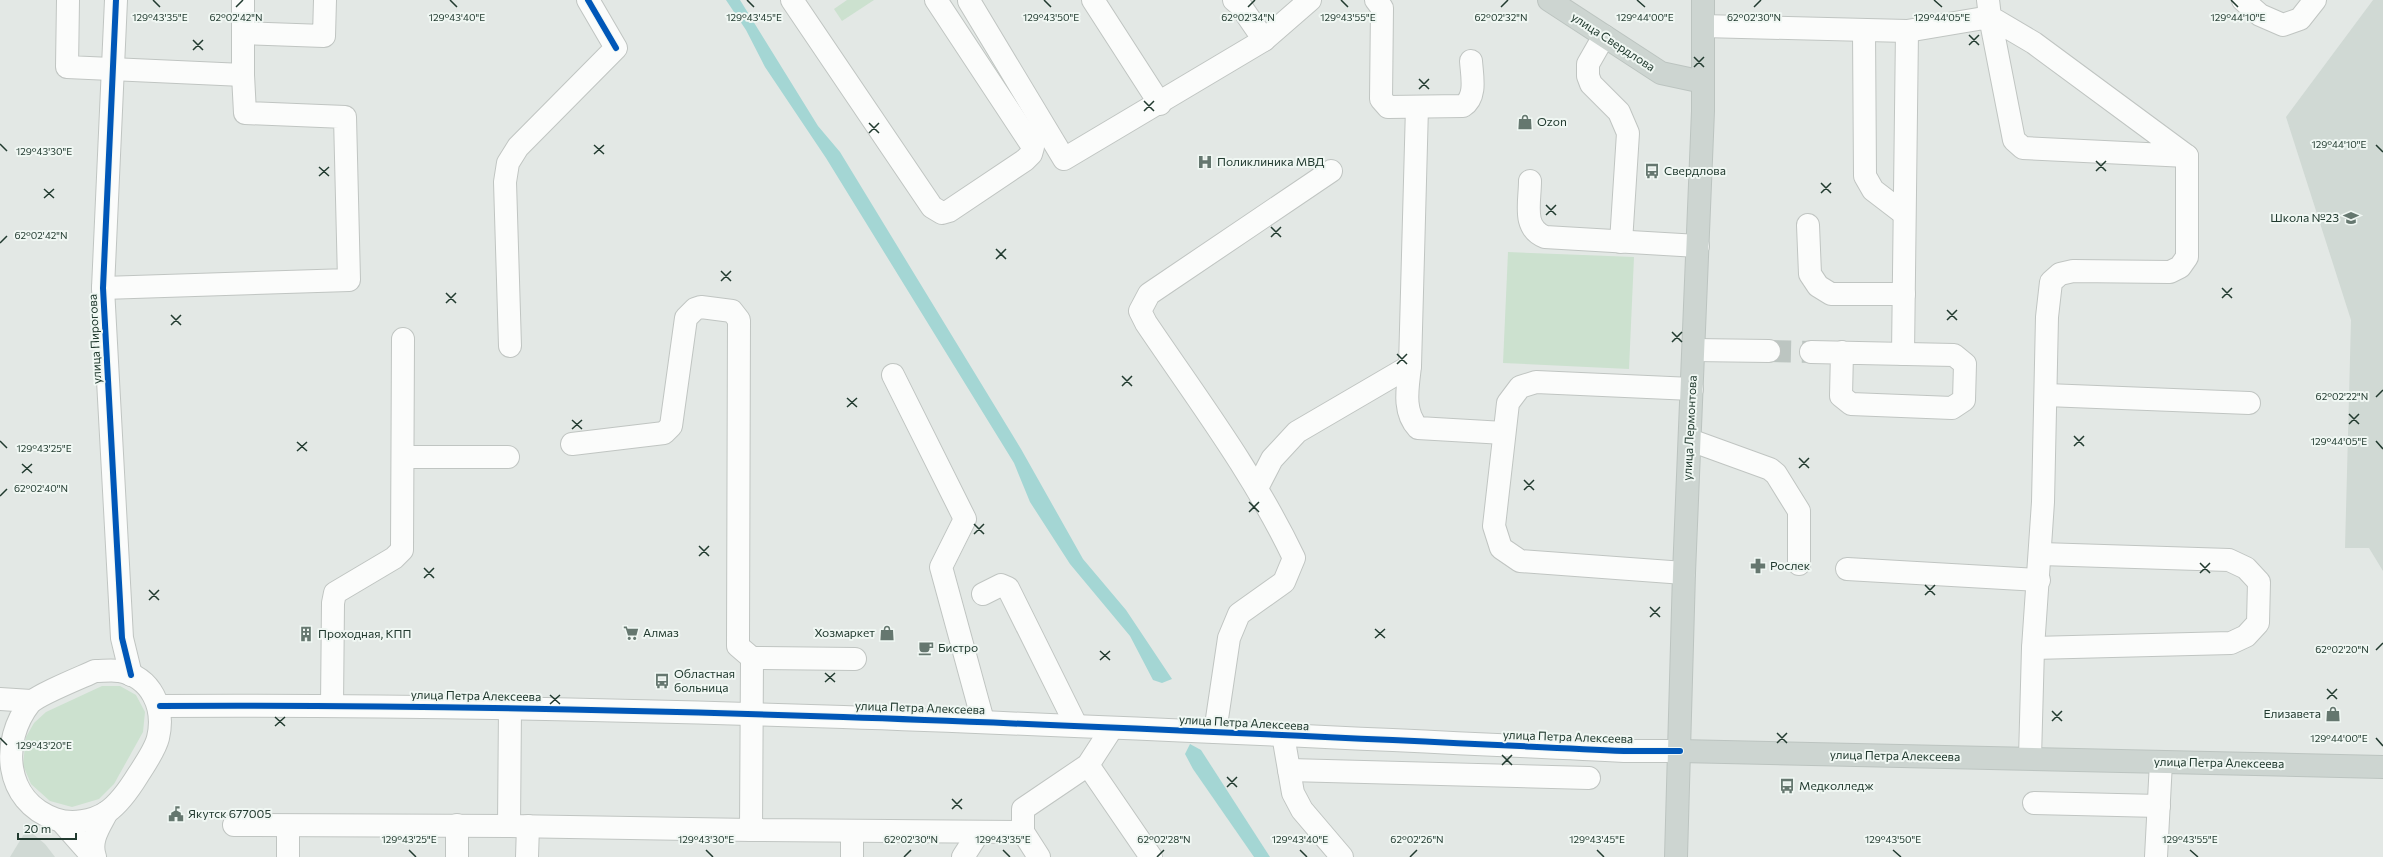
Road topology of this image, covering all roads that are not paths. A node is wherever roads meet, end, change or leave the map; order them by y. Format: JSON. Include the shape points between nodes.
{"nodes":[{"id":1,"x":68,"y":0,"type":"edge"},
{"id":2,"x":116,"y":0,"type":"edge"},
{"id":3,"x":243,"y":0,"type":"edge"},
{"id":4,"x":325,"y":0,"type":"edge"},
{"id":5,"x":588,"y":0,"type":"edge"},
{"id":6,"x":792,"y":0,"type":"edge"},
{"id":7,"x":936,"y":0,"type":"edge"},
{"id":8,"x":970,"y":0,"type":"edge"},
{"id":9,"x":1092,"y":0,"type":"edge"},
{"id":10,"x":1234,"y":0,"type":"edge"},
{"id":11,"x":1310,"y":0,"type":"edge"},
{"id":12,"x":1376,"y":0,"type":"edge"},
{"id":13,"x":1549,"y":0,"type":"edge"},
{"id":14,"x":1703,"y":0,"type":"edge"},
{"id":15,"x":2243,"y":0,"type":"edge"},
{"id":16,"x":2315,"y":0,"type":"edge"},
{"id":17,"x":1989,"y":8,"type":"edge"},
{"id":18,"x":1703,"y":26,"type":"junction"},
{"id":19,"x":1907,"y":31,"type":"junction"},
{"id":20,"x":1864,"y":32,"type":"junction"},
{"id":21,"x":243,"y":33,"type":"junction"},
{"id":22,"x":1604,"y":36,"type":"junction"},
{"id":23,"x":1264,"y":40,"type":"junction"},
{"id":24,"x":1472,"y":61,"type":"dead end"},
{"id":25,"x":113,"y":68,"type":"junction"},
{"id":26,"x":243,"y":75,"type":"junction"},
{"id":27,"x":1703,"y":82,"type":"junction"},
{"id":28,"x":1160,"y":104,"type":"junction"},
{"id":29,"x":1417,"y":107,"type":"junction"},
{"id":30,"x":2187,"y":156,"type":"junction"},
{"id":31,"x":1331,"y":171,"type":"dead end"},
{"id":32,"x":1530,"y":181,"type":"dead end"},
{"id":33,"x":1903,"y":213,"type":"junction"},
{"id":34,"x":1808,"y":225,"type":"dead end"},
{"id":35,"x":1621,"y":242,"type":"junction"},
{"id":36,"x":1698,"y":246,"type":"junction"},
{"id":37,"x":103,"y":288,"type":"junction"},
{"id":38,"x":1904,"y":294,"type":"junction"},
{"id":39,"x":403,"y":339,"type":"dead end"},
{"id":40,"x":510,"y":346,"type":"dead end"},
{"id":41,"x":1694,"y":350,"type":"junction"},
{"id":42,"x":1768,"y":351,"type":"tunnel mouth"},
{"id":43,"x":1811,"y":352,"type":"tunnel mouth"},
{"id":44,"x":1842,"y":352,"type":"junction"},
{"id":45,"x":1903,"y":354,"type":"junction"},
{"id":46,"x":1410,"y":366,"type":"junction"},
{"id":47,"x":893,"y":375,"type":"dead end"},
{"id":48,"x":1692,"y":389,"type":"junction"},
{"id":49,"x":2046,"y":395,"type":"junction"},
{"id":50,"x":2249,"y":403,"type":"dead end"},
{"id":51,"x":1504,"y":433,"type":"junction"},
{"id":52,"x":1690,"y":440,"type":"junction"},
{"id":53,"x":572,"y":444,"type":"dead end"},
{"id":54,"x":404,"y":457,"type":"junction"},
{"id":55,"x":508,"y":457,"type":"dead end"},
{"id":56,"x":1257,"y":488,"type":"junction"},
{"id":57,"x":2041,"y":554,"type":"junction"},
{"id":58,"x":1799,"y":564,"type":"dead end"},
{"id":59,"x":1847,"y":569,"type":"dead end"},
{"id":60,"x":1684,"y":573,"type":"junction"},
{"id":61,"x":2039,"y":580,"type":"junction"},
{"id":62,"x":983,"y":594,"type":"dead end"},
{"id":63,"x":122,"y":638,"type":"junction"},
{"id":64,"x":2034,"y":648,"type":"junction"},
{"id":65,"x":752,"y":658,"type":"junction"},
{"id":66,"x":855,"y":659,"type":"dead end"},
{"id":67,"x":95,"y":671,"type":"junction"},
{"id":68,"x":131,"y":675,"type":"junction"},
{"id":69,"x":0,"y":699,"type":"edge"},
{"id":70,"x":31,"y":702,"type":"junction"},
{"id":71,"x":332,"y":705,"type":"junction"},
{"id":72,"x":160,"y":706,"type":"junction"},
{"id":73,"x":510,"y":708,"type":"junction"},
{"id":74,"x":750,"y":714,"type":"junction"},
{"id":75,"x":983,"y":721,"type":"junction"},
{"id":76,"x":1076,"y":725,"type":"junction"},
{"id":77,"x":1112,"y":728,"type":"junction"},
{"id":78,"x":1215,"y":732,"type":"junction"},
{"id":79,"x":1283,"y":735,"type":"junction"},
{"id":80,"x":1680,"y":751,"type":"junction"},
{"id":81,"x":2030,"y":758,"type":"junction"},
{"id":82,"x":2161,"y":762,"type":"junction"},
{"id":83,"x":1088,"y":765,"type":"junction"},
{"id":84,"x":2383,"y":767,"type":"edge"},
{"id":85,"x":4,"y":769,"type":"edge"},
{"id":86,"x":1289,"y":770,"type":"junction"},
{"id":87,"x":1589,"y":778,"type":"dead end"},
{"id":88,"x":2034,"y":803,"type":"dead end"},
{"id":89,"x":2159,"y":806,"type":"junction"},
{"id":90,"x":108,"y":812,"type":"junction"},
{"id":91,"x":62,"y":822,"type":"junction"},
{"id":92,"x":234,"y":825,"type":"dead end"},
{"id":93,"x":457,"y":825,"type":"junction"},
{"id":94,"x":288,"y":826,"type":"junction"},
{"id":95,"x":518,"y":826,"type":"junction"},
{"id":96,"x":751,"y":830,"type":"junction"},
{"id":97,"x":852,"y":831,"type":"junction"},
{"id":98,"x":979,"y":832,"type":"junction"},
{"id":99,"x":1023,"y":832,"type":"junction"},
{"id":100,"x":94,"y":857,"type":"edge"},
{"id":101,"x":288,"y":857,"type":"edge"},
{"id":102,"x":457,"y":857,"type":"edge"},
{"id":103,"x":527,"y":857,"type":"edge"},
{"id":104,"x":852,"y":857,"type":"edge"},
{"id":105,"x":963,"y":857,"type":"edge"},
{"id":106,"x":1039,"y":857,"type":"edge"},
{"id":107,"x":1151,"y":857,"type":"edge"},
{"id":108,"x":1342,"y":857,"type":"edge"},
{"id":109,"x":1676,"y":857,"type":"edge"},
{"id":110,"x":2156,"y":857,"type":"edge"}],
"edges":[{"from":1,"to":25,"type":"street","via":[[67,67]]},
{"from":2,"to":25,"type":"street","name":"улица Пирогова"},
{"from":3,"to":21,"type":"street"},
{"from":4,"to":21,"type":"street","via":[[324,36]]},
{"from":5,"to":40,"type":"street","via":[[616,48],[518,147],[508,163],[505,182]]},
{"from":6,"to":7,"type":"street","via":[[932,207],[942,213],[949,211],[1025,160],[1033,147]]},
{"from":8,"to":28,"type":"street","via":[[1064,159]]},
{"from":9,"to":28,"type":"street"},
{"from":10,"to":23,"type":"street"},
{"from":11,"to":23,"type":"street"},
{"from":12,"to":29,"type":"street","via":[[1382,8],[1381,99],[1388,107]]},
{"from":13,"to":22,"type":"main road","name":"улица Свердлова"},
{"from":14,"to":18,"type":"main road","name":"улица Лермонтова"},
{"from":15,"to":16,"type":"street","via":[[2260,15],[2283,25],[2300,19]]},
{"from":17,"to":19,"type":"street"},
{"from":17,"to":30,"type":"street"},
{"from":17,"to":30,"type":"street","via":[[2014,140],[2018,145],[2023,148]]},
{"from":18,"to":20,"type":"street"},
{"from":18,"to":27,"type":"main road","name":"улица Лермонтова"},
{"from":19,"to":20,"type":"street"},
{"from":19,"to":33,"type":"street"},
{"from":20,"to":33,"type":"street","via":[[1865,176],[1873,190]]},
{"from":21,"to":26,"type":"street"},
{"from":22,"to":27,"type":"main road","name":"улица Свердлова","via":[[1661,73]]},
{"from":22,"to":35,"type":"street","via":[[1588,64],[1588,76],[1591,84],[1619,112],[1628,133]]},
{"from":23,"to":28,"type":"street"},
{"from":24,"to":29,"type":"street","via":[[1472,95],[1469,102],[1463,106]]},
{"from":25,"to":26,"type":"street"},
{"from":25,"to":37,"type":"street","name":"улица Пирогова"},
{"from":26,"to":37,"type":"street","via":[[245,113],[345,117],[349,280]]},
{"from":27,"to":36,"type":"main road","name":"улица Лермонтова"},
{"from":29,"to":46,"type":"street"},
{"from":30,"to":49,"type":"street","via":[[2187,257],[2180,267],[2170,272],[2073,271],[2060,274],[2051,282],[2047,317]]},
{"from":31,"to":56,"type":"street","via":[[1149,294],[1140,310],[1146,323]]},
{"from":32,"to":35,"type":"street","via":[[1529,223],[1537,234],[1545,238]]},
{"from":33,"to":38,"type":"street"},
{"from":34,"to":38,"type":"street","via":[[1810,274],[1818,286],[1831,294]]},
{"from":35,"to":36,"type":"street"},
{"from":36,"to":41,"type":"main road","name":"улица Лермонтова"},
{"from":37,"to":63,"type":"street","name":"улица Пирогова"},
{"from":38,"to":45,"type":"street"},
{"from":39,"to":54,"type":"street"},
{"from":41,"to":42,"type":"street"},
{"from":41,"to":48,"type":"main road","name":"улица Лермонтова"},
{"from":43,"to":44,"type":"street"},
{"from":44,"to":45,"type":"street"},
{"from":44,"to":45,"type":"street","via":[[1841,396],[1851,404],[1952,408],[1964,400],[1965,364],[1959,357]]},
{"from":46,"to":51,"type":"street","via":[[1408,411],[1418,428]]},
{"from":46,"to":56,"type":"street","via":[[1297,432],[1272,459]]},
{"from":47,"to":75,"type":"street","via":[[965,519],[941,567]]},
{"from":48,"to":51,"type":"street","via":[[1536,382],[1520,387],[1508,403]]},
{"from":48,"to":52,"type":"main road","name":"улица Лермонтова"},
{"from":49,"to":50,"type":"street"},
{"from":49,"to":57,"type":"street"},
{"from":51,"to":60,"type":"street","via":[[1494,526],[1502,548],[1520,560]]},
{"from":52,"to":58,"type":"street","via":[[1776,474],[1799,510]]},
{"from":52,"to":60,"type":"main road","name":"улица Лермонтова"},
{"from":53,"to":65,"type":"street","via":[[664,434],[671,426],[686,318],[701,307],[732,311],[736,315],[739,320],[738,646]]},
{"from":54,"to":55,"type":"street"},
{"from":54,"to":71,"type":"street","via":[[402,550],[394,558],[339,589],[333,598]]},
{"from":56,"to":78,"type":"street","via":[[1276,519],[1294,558],[1284,582],[1239,614],[1228,645]]},
{"from":57,"to":61,"type":"street"},
{"from":57,"to":64,"type":"street","via":[[2229,560],[2246,568],[2259,582],[2258,623],[2246,636],[2231,643]]},
{"from":59,"to":61,"type":"street"},
{"from":60,"to":80,"type":"main road","name":"улица Лермонтова"},
{"from":61,"to":64,"type":"street"},
{"from":62,"to":76,"type":"street","via":[[1001,585],[1008,588]]},
{"from":63,"to":67,"type":"street","via":[[113,655]]},
{"from":63,"to":68,"type":"street","name":"улица Пирогова"},
{"from":64,"to":81,"type":"street"},
{"from":65,"to":66,"type":"street"},
{"from":65,"to":74,"type":"street"},
{"from":67,"to":68,"type":"street","via":[[119,671]]},
{"from":67,"to":70,"type":"street"},
{"from":68,"to":72,"type":"street","via":[[150,689]]},
{"from":69,"to":70,"type":"street"},
{"from":70,"to":85,"type":"street","via":[[12,728]]},
{"from":71,"to":72,"type":"street","name":"улица Петра Алексеева"},
{"from":71,"to":73,"type":"street","name":"улица Петра Алексеева"},
{"from":72,"to":90,"type":"street","via":[[158,738],[146,763],[127,792]]},
{"from":73,"to":74,"type":"street","name":"улица Петра Алексеева"},
{"from":73,"to":95,"type":"street"},
{"from":74,"to":75,"type":"street","name":"улица Петра Алексеева"},
{"from":74,"to":96,"type":"street"},
{"from":75,"to":76,"type":"street","name":"улица Петра Алексеева"},
{"from":76,"to":77,"type":"street","name":"улица Петра Алексеева"},
{"from":77,"to":78,"type":"street","name":"улица Петра Алексеева"},
{"from":77,"to":83,"type":"street"},
{"from":78,"to":79,"type":"street","name":"улица Петра Алексеева"},
{"from":79,"to":80,"type":"street","name":"улица Петра Алексеева","via":[[1616,751]]},
{"from":79,"to":86,"type":"street"},
{"from":80,"to":81,"type":"main road","name":"улица Петра Алексеева"},
{"from":80,"to":109,"type":"main road","name":"улица Лермонтова"},
{"from":81,"to":82,"type":"main road","name":"улица Петра Алексеева"},
{"from":82,"to":84,"type":"main road","name":"улица Петра Алексеева"},
{"from":82,"to":89,"type":"street"},
{"from":83,"to":99,"type":"street","via":[[1023,809]]},
{"from":83,"to":107,"type":"street"},
{"from":85,"to":91,"type":"street","via":[[15,787],[38,812]]},
{"from":86,"to":87,"type":"street"},
{"from":86,"to":108,"type":"street","via":[[1293,793],[1302,810]]},
{"from":88,"to":89,"type":"street"},
{"from":89,"to":110,"type":"street"},
{"from":90,"to":91,"type":"street","via":[[88,821]]},
{"from":90,"to":100,"type":"street","via":[[94,838]]},
{"from":91,"to":100,"type":"street"},
{"from":92,"to":94,"type":"street"},
{"from":93,"to":94,"type":"street"},
{"from":93,"to":95,"type":"street"},
{"from":93,"to":102,"type":"street"},
{"from":94,"to":101,"type":"street"},
{"from":95,"to":96,"type":"street"},
{"from":95,"to":103,"type":"street"},
{"from":96,"to":97,"type":"street"},
{"from":97,"to":98,"type":"street"},
{"from":97,"to":104,"type":"street"},
{"from":98,"to":99,"type":"street"},
{"from":98,"to":105,"type":"street"},
{"from":99,"to":106,"type":"street"}]}
